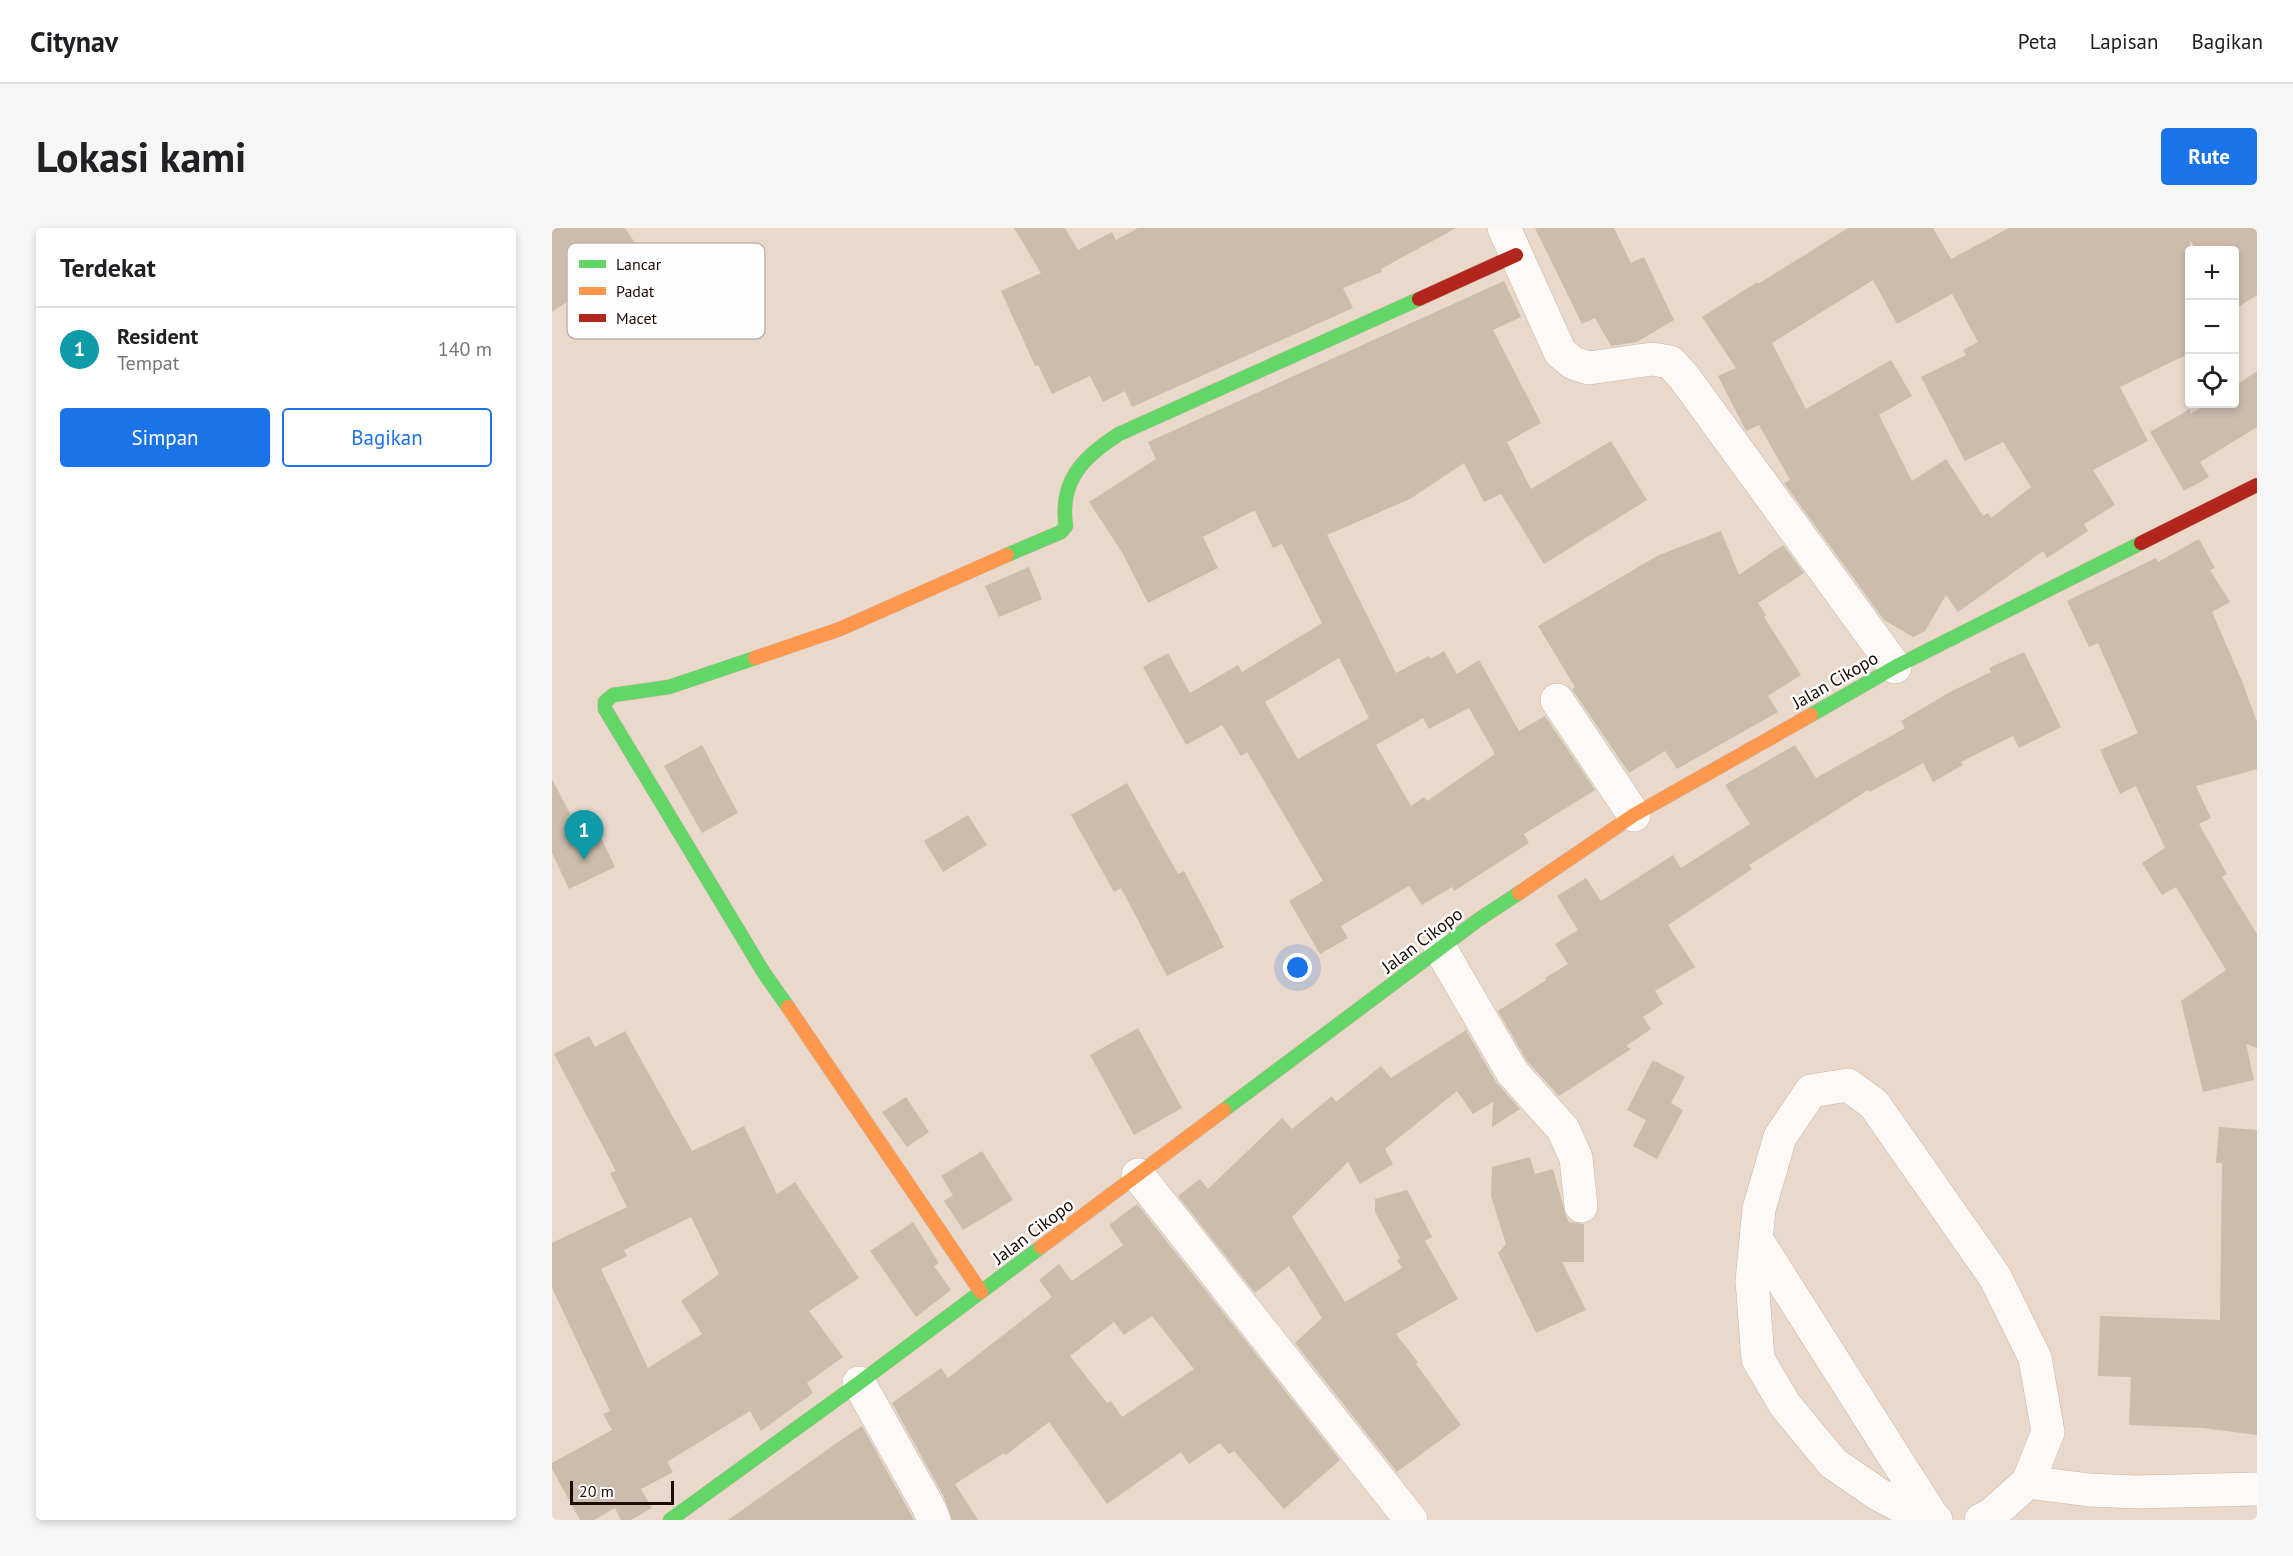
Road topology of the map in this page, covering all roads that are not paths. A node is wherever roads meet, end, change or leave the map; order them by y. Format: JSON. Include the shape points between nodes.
{"nodes":[{"id":1,"x":1510,"y":242,"type":"edge"},
{"id":2,"x":2257,"y":485,"type":"edge"},
{"id":3,"x":1895,"y":667,"type":"junction"},
{"id":4,"x":1557,"y":700,"type":"dead end"},
{"id":5,"x":1634,"y":815,"type":"junction"},
{"id":6,"x":1440,"y":948,"type":"junction"},
{"id":7,"x":1138,"y":1175,"type":"junction"},
{"id":8,"x":1581,"y":1206,"type":"dead end"},
{"id":9,"x":1756,"y":1239,"type":"junction"},
{"id":10,"x":981,"y":1292,"type":"junction"},
{"id":11,"x":859,"y":1383,"type":"junction"},
{"id":12,"x":2028,"y":1482,"type":"junction"},
{"id":13,"x":2257,"y":1489,"type":"edge"},
{"id":14,"x":670,"y":1520,"type":"edge"},
{"id":15,"x":934,"y":1520,"type":"edge"},
{"id":16,"x":1411,"y":1520,"type":"edge"},
{"id":17,"x":1935,"y":1520,"type":"edge"},
{"id":18,"x":1981,"y":1520,"type":"edge"}],
"edges":[{"from":1,"to":3,"type":"street","via":[[1560,352],[1573,363],[1589,368],[1652,359],[1670,362],[1684,377]]},
{"from":1,"to":10,"type":"street","via":[[1119,434],[1099,447],[1076,472],[1063,503],[1066,526],[1060,532],[840,629],[669,687],[613,695],[605,702],[605,708],[764,973]]},
{"from":2,"to":3,"type":"street","name":"Jalan Cikopo"},
{"from":3,"to":5,"type":"street","name":"Jalan Cikopo"},
{"from":4,"to":5,"type":"street"},
{"from":5,"to":6,"type":"street","name":"Jalan Cikopo"},
{"from":6,"to":7,"type":"street","name":"Jalan Cikopo"},
{"from":6,"to":8,"type":"street","via":[[1512,1072],[1563,1129],[1576,1158]]},
{"from":7,"to":10,"type":"street","name":"Jalan Cikopo"},
{"from":7,"to":16,"type":"street"},
{"from":9,"to":12,"type":"street","via":[[1759,1209],[1780,1137],[1811,1091],[1848,1085],[1874,1104],[1995,1277],[2035,1358],[2048,1432]]},
{"from":9,"to":17,"type":"street"},
{"from":9,"to":17,"type":"street","via":[[1752,1281],[1758,1359],[1785,1406],[1833,1462],[1878,1494]]},
{"from":10,"to":11,"type":"street","name":"Jalan Cikopo"},
{"from":11,"to":14,"type":"street","name":"Jalan Cikopo"},
{"from":11,"to":15,"type":"street"},
{"from":12,"to":13,"type":"street","via":[[2090,1490]]},
{"from":12,"to":18,"type":"street"}]}
